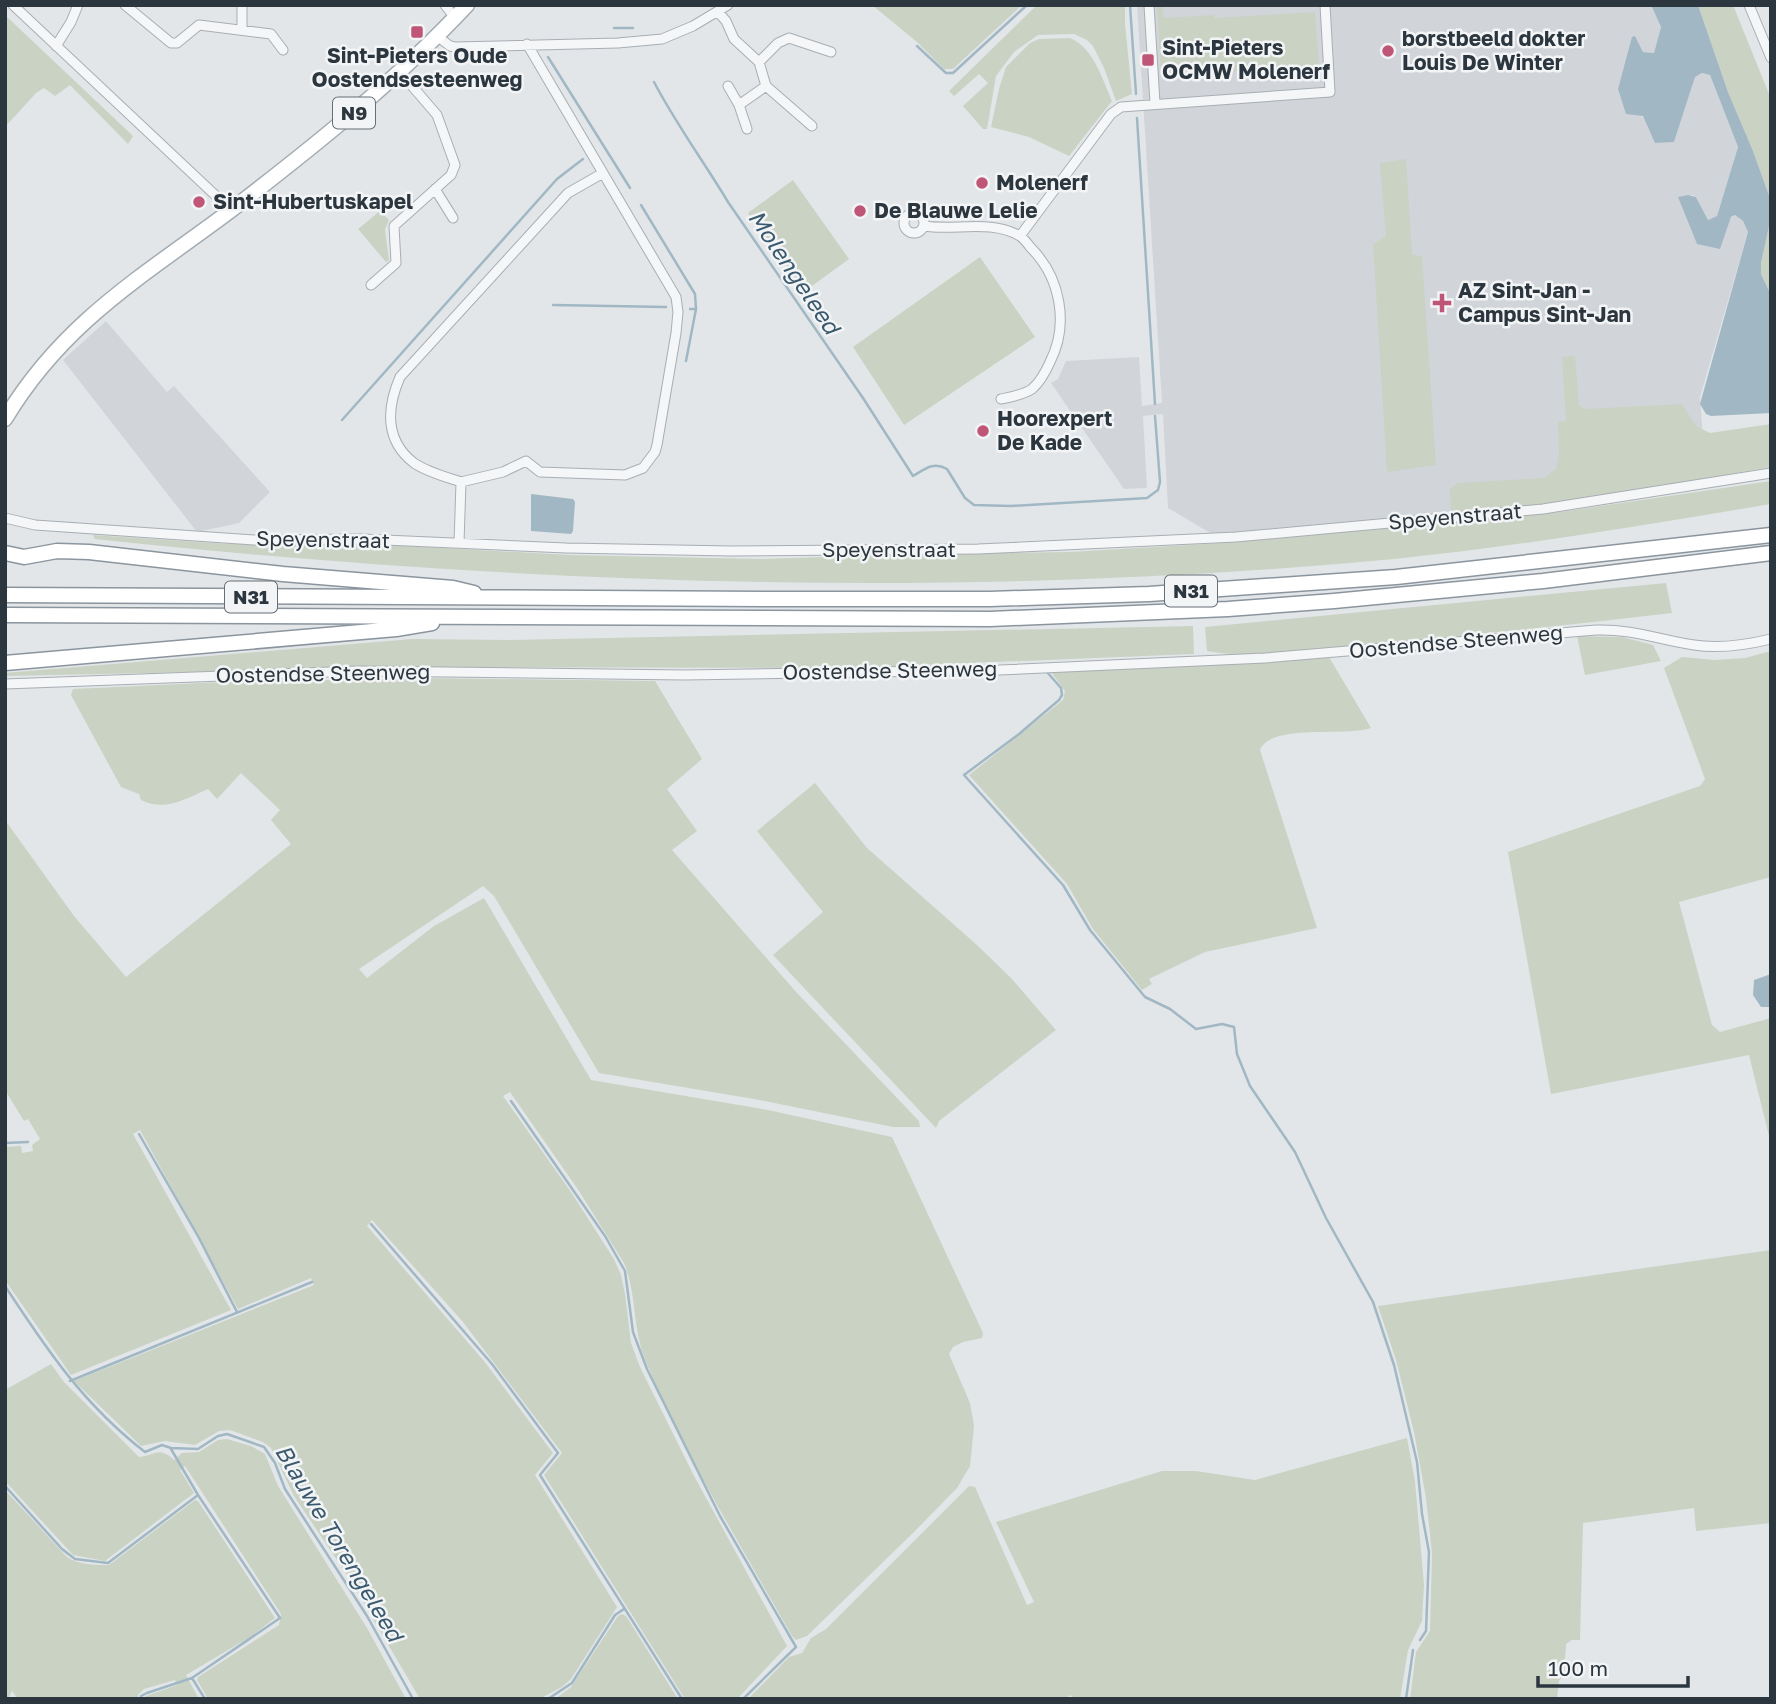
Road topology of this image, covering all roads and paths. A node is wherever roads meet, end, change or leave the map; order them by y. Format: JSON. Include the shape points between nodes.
{"nodes":[{"id":1,"x":13,"y":5,"type":"edge"},
{"id":2,"x":78,"y":5,"type":"edge"},
{"id":3,"x":125,"y":5,"type":"edge"},
{"id":4,"x":242,"y":5,"type":"edge"},
{"id":5,"x":445,"y":5,"type":"edge"},
{"id":6,"x":467,"y":5,"type":"edge"},
{"id":7,"x":728,"y":5,"type":"edge"},
{"id":8,"x":1149,"y":5,"type":"edge"},
{"id":9,"x":1325,"y":5,"type":"edge"},
{"id":10,"x":1749,"y":5,"type":"edge"},
{"id":11,"x":718,"y":12,"type":"junction"},
{"id":12,"x":455,"y":18,"type":"junction"},
{"id":13,"x":242,"y":30,"type":"junction"},
{"id":14,"x":437,"y":36,"type":"junction"},
{"id":15,"x":527,"y":44,"type":"junction"},
{"id":16,"x":56,"y":46,"type":"junction"},
{"id":17,"x":283,"y":50,"type":"dead end"},
{"id":18,"x":831,"y":52,"type":"dead end"},
{"id":19,"x":1771,"y":58,"type":"edge"},
{"id":20,"x":760,"y":62,"type":"junction"},
{"id":21,"x":400,"y":72,"type":"junction"},
{"id":22,"x":727,"y":86,"type":"dead end"},
{"id":23,"x":766,"y":86,"type":"junction"},
{"id":24,"x":1155,"y":103,"type":"junction"},
{"id":25,"x":739,"y":104,"type":"junction"},
{"id":26,"x":812,"y":126,"type":"dead end"},
{"id":27,"x":747,"y":129,"type":"dead end"},
{"id":28,"x":603,"y":173,"type":"junction"},
{"id":29,"x":435,"y":190,"type":"junction"},
{"id":30,"x":231,"y":210,"type":"junction"},
{"id":31,"x":453,"y":218,"type":"dead end"},
{"id":32,"x":929,"y":227,"type":"dead end"},
{"id":33,"x":1020,"y":236,"type":"junction"},
{"id":34,"x":371,"y":285,"type":"dead end"},
{"id":35,"x":1001,"y":399,"type":"dead end"},
{"id":36,"x":5,"y":419,"type":"edge"},
{"id":37,"x":1771,"y":473,"type":"edge"},
{"id":38,"x":461,"y":482,"type":"junction"},
{"id":39,"x":5,"y":518,"type":"edge"},
{"id":40,"x":1771,"y":535,"type":"edge"},
{"id":41,"x":459,"y":543,"type":"junction"},
{"id":42,"x":5,"y":553,"type":"edge"},
{"id":43,"x":1771,"y":553,"type":"edge"},
{"id":44,"x":5,"y":595,"type":"edge"},
{"id":45,"x":496,"y":598,"type":"junction"},
{"id":46,"x":5,"y":615,"type":"edge"},
{"id":47,"x":446,"y":618,"type":"junction"},
{"id":48,"x":1771,"y":639,"type":"edge"},
{"id":49,"x":5,"y":663,"type":"edge"},
{"id":50,"x":5,"y":684,"type":"edge"}],
"edges":[{"from":1,"to":16,"type":"street"},
{"from":2,"to":16,"type":"street"},
{"from":3,"to":13,"type":"street","via":[[172,43],[199,25]]},
{"from":4,"to":13,"type":"street"},
{"from":5,"to":12,"type":"street"},
{"from":6,"to":12,"type":"main road","number":"N9"},
{"from":7,"to":11,"type":"street"},
{"from":8,"to":24,"type":"street"},
{"from":9,"to":24,"type":"street","via":[[1331,92]]},
{"from":10,"to":19,"type":"street"},
{"from":11,"to":15,"type":"street","via":[[662,39]]},
{"from":11,"to":20,"type":"street","via":[[734,38]]},
{"from":12,"to":14,"type":"main road","number":"N9"},
{"from":13,"to":17,"type":"street","via":[[271,34]]},
{"from":14,"to":15,"type":"street","via":[[455,47]]},
{"from":14,"to":21,"type":"main road","number":"N9"},
{"from":15,"to":28,"type":"street"},
{"from":16,"to":30,"type":"street"},
{"from":18,"to":20,"type":"street","via":[[789,38]]},
{"from":20,"to":23,"type":"street"},
{"from":21,"to":29,"type":"street","via":[[437,115],[454,158],[451,175]]},
{"from":21,"to":30,"type":"main road","number":"N9","via":[[341,125]]},
{"from":22,"to":25,"type":"street"},
{"from":23,"to":25,"type":"street"},
{"from":23,"to":26,"type":"street"},
{"from":24,"to":33,"type":"street","via":[[1121,107],[1111,114]]},
{"from":25,"to":27,"type":"street"},
{"from":28,"to":38,"type":"street","via":[[568,193],[400,377],[390,401],[391,430],[401,448],[414,463]]},
{"from":28,"to":38,"type":"street","via":[[676,297],[676,333],[655,452],[643,468],[625,475],[540,472],[526,461]]},
{"from":29,"to":31,"type":"street"},
{"from":29,"to":34,"type":"street","via":[[398,221],[393,233],[396,263]]},
{"from":30,"to":36,"type":"main road","number":"N9","via":[[81,324],[45,362]]},
{"from":32,"to":33,"type":"street","via":[[972,225]]},
{"from":33,"to":35,"type":"street","via":[[1037,253],[1054,283],[1060,331],[1056,351],[1032,389]]},
{"from":37,"to":41,"type":"street","name":"Speyenstraat","via":[[1543,509],[1144,542],[744,551]]},
{"from":38,"to":41,"type":"street"},
{"from":39,"to":41,"type":"street","name":"Speyenstraat","via":[[35,525],[254,540]]},
{"from":40,"to":45,"type":"main road","number":"N31","via":[[1396,577],[1149,594],[976,599]]},
{"from":42,"to":45,"type":"main road","via":[[89,552],[453,588]]},
{"from":43,"to":47,"type":"main road","number":"N31","via":[[1479,588],[1143,613],[976,619]]},
{"from":44,"to":45,"type":"main road","number":"N31"},
{"from":46,"to":47,"type":"main road","number":"N31"},
{"from":47,"to":49,"type":"main road","via":[[410,628]]},
{"from":48,"to":50,"type":"street","name":"Oostendse Steenweg","via":[[1740,646],[1707,646],[1632,631],[1597,630],[1278,657],[999,670],[685,675],[359,671]]}]}
